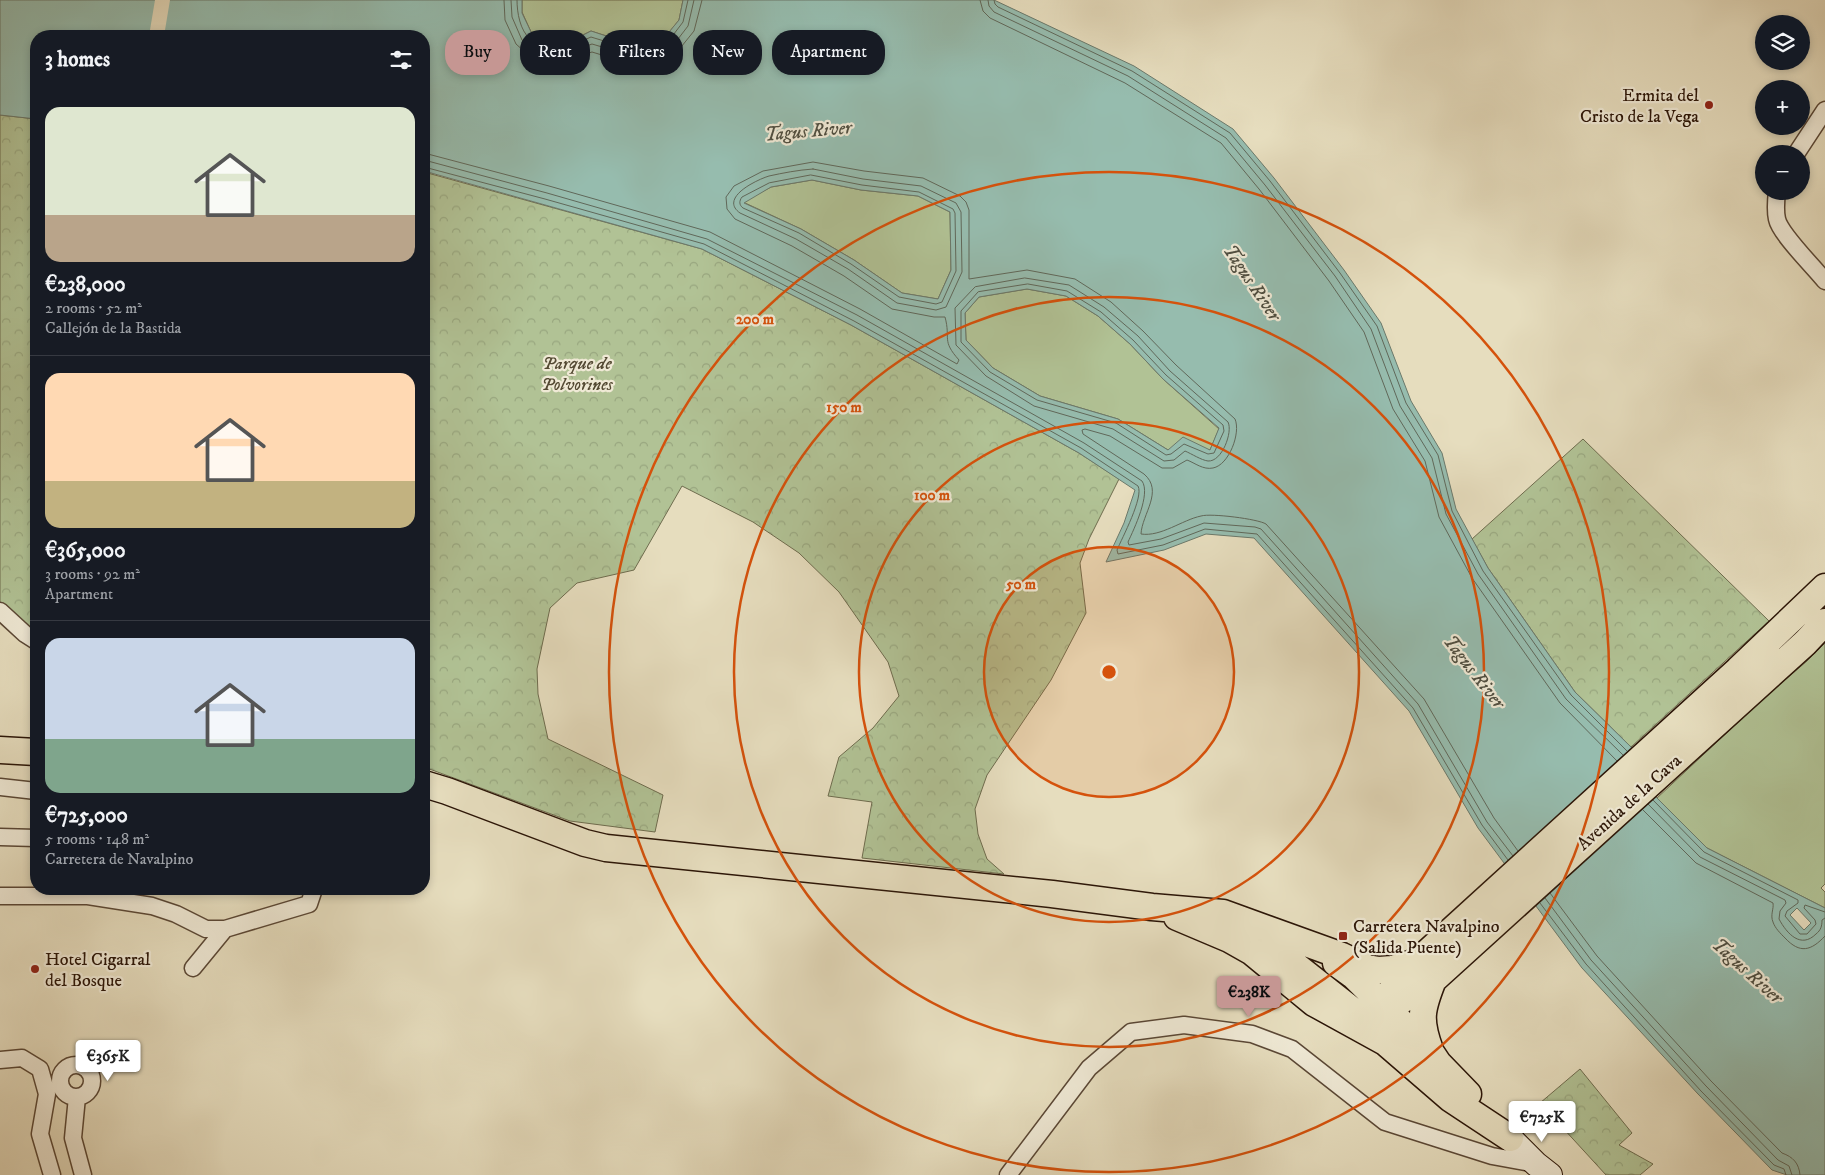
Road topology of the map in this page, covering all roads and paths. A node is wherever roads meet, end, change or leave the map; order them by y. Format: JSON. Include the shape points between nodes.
{"nodes":[{"id":1,"x":1825,"y":110,"type":"edge"},
{"id":2,"x":1802,"y":145,"type":"edge"},
{"id":3,"x":1776,"y":200,"type":"edge"},
{"id":4,"x":1825,"y":281,"type":"edge"},
{"id":5,"x":1825,"y":587,"type":"edge"},
{"id":6,"x":0,"y":611,"type":"edge"},
{"id":7,"x":1825,"y":622,"type":"edge"},
{"id":8,"x":30,"y":637,"type":"edge"},
{"id":9,"x":1746,"y":679,"type":"junction"},
{"id":10,"x":0,"y":750,"type":"edge"},
{"id":11,"x":30,"y":752,"type":"edge"},
{"id":12,"x":430,"y":786,"type":"edge"},
{"id":13,"x":0,"y":787,"type":"edge"},
{"id":14,"x":30,"y":790,"type":"edge"},
{"id":15,"x":0,"y":837,"type":"edge"},
{"id":16,"x":30,"y":838,"type":"edge"},
{"id":17,"x":312,"y":895,"type":"edge"},
{"id":18,"x":0,"y":896,"type":"edge"},
{"id":19,"x":1152,"y":906,"type":"junction"},
{"id":20,"x":225,"y":930,"type":"junction"},
{"id":21,"x":1299,"y":940,"type":"junction"},
{"id":22,"x":194,"y":968,"type":"dead end"},
{"id":23,"x":1425,"y":971,"type":"junction"},
{"id":24,"x":1388,"y":1009,"type":"junction"},
{"id":25,"x":1385,"y":1042,"type":"junction"},
{"id":26,"x":1430,"y":1051,"type":"junction"},
{"id":27,"x":0,"y":1060,"type":"edge"},
{"id":28,"x":77,"y":1097,"type":"dead end"},
{"id":29,"x":1510,"y":1138,"type":"junction"},
{"id":30,"x":1543,"y":1170,"type":"edge"},
{"id":31,"x":52,"y":1175,"type":"edge"},
{"id":32,"x":83,"y":1175,"type":"edge"},
{"id":33,"x":1008,"y":1175,"type":"edge"}],
"edges":[{"from":1,"to":2,"type":"street"},
{"from":3,"to":4,"type":"street","via":[[1780,226]]},
{"from":5,"to":9,"type":"main road","name":"Avenida de la Cava"},
{"from":6,"to":8,"type":"street"},
{"from":7,"to":9,"type":"main road","name":"Avenida de la Cava"},
{"from":9,"to":23,"type":"main road","name":"Avenida de la Cava"},
{"from":9,"to":23,"type":"main road","name":"Avenida de la Cava","via":[[1495,891]]},
{"from":10,"to":11,"type":"main road"},
{"from":12,"to":19,"type":"main road","via":[[584,843],[606,848]]},
{"from":13,"to":14,"type":"street"},
{"from":15,"to":16,"type":"street"},
{"from":17,"to":20,"type":"street","via":[[308,904]]},
{"from":18,"to":20,"type":"street","via":[[88,896],[152,906],[206,929]]},
{"from":19,"to":21,"type":"main road","via":[[1223,913]]},
{"from":19,"to":24,"type":"main road","via":[[1218,923],[1251,938],[1282,955],[1353,1010],[1371,1016]]},
{"from":19,"to":25,"type":"main road","via":[[1229,939],[1314,1003]]},
{"from":20,"to":22,"type":"street"},
{"from":21,"to":23,"type":"main road","via":[[1367,968]]},
{"from":21,"to":24,"type":"main road","via":[[1354,976]]},
{"from":23,"to":24,"type":"main road"},
{"from":23,"to":26,"type":"main road","via":[[1422,1010]]},
{"from":24,"to":25,"type":"main road"},
{"from":24,"to":26,"type":"main road"},
{"from":25,"to":29,"type":"main road","via":[[1451,1099]]},
{"from":26,"to":29,"type":"main road"},
{"from":27,"to":31,"type":"street","via":[[22,1058],[40,1069],[47,1094],[40,1134]]},
{"from":28,"to":32,"type":"street","via":[[73,1138]]},
{"from":29,"to":30,"type":"main road"},
{"from":30,"to":33,"type":"street","via":[[1385,1122],[1292,1049],[1252,1034],[1184,1025],[1131,1032],[1088,1068]]}]}
